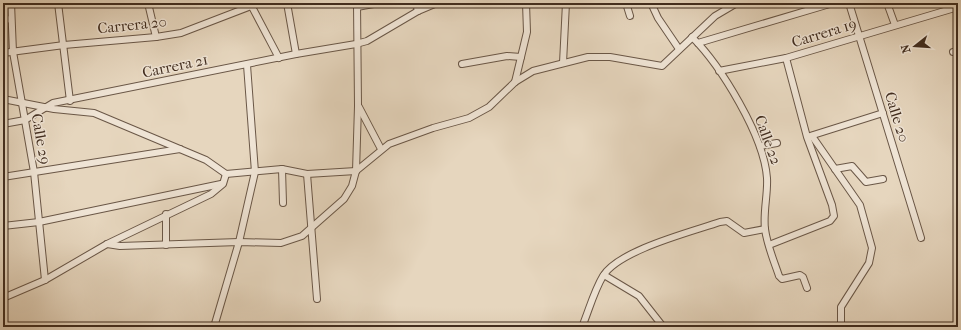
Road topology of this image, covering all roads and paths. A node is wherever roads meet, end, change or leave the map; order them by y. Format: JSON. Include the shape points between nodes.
{"nodes":[{"id":1,"x":11,"y":3,"type":"edge"},
{"id":2,"x":58,"y":3,"type":"edge"},
{"id":3,"x":148,"y":3,"type":"edge"},
{"id":4,"x":259,"y":3,"type":"edge"},
{"id":5,"x":287,"y":3,"type":"edge"},
{"id":6,"x":379,"y":3,"type":"edge"},
{"id":7,"x":416,"y":3,"type":"edge"},
{"id":8,"x":437,"y":3,"type":"edge"},
{"id":9,"x":526,"y":3,"type":"edge"},
{"id":10,"x":566,"y":3,"type":"edge"},
{"id":11,"x":626,"y":3,"type":"edge"},
{"id":12,"x":651,"y":3,"type":"edge"},
{"id":13,"x":737,"y":3,"type":"edge"},
{"id":14,"x":833,"y":3,"type":"edge"},
{"id":15,"x":849,"y":3,"type":"edge"},
{"id":16,"x":887,"y":3,"type":"edge"},
{"id":17,"x":251,"y":4,"type":"edge"},
{"id":18,"x":357,"y":5,"type":"edge"},
{"id":19,"x":958,"y":6,"type":"edge"},
{"id":20,"x":418,"y":11,"type":"junction"},
{"id":21,"x":630,"y":16,"type":"dead end"},
{"id":22,"x":11,"y":19,"type":"junction"},
{"id":23,"x":3,"y":20,"type":"edge"},
{"id":24,"x":895,"y":25,"type":"junction"},
{"id":25,"x":860,"y":35,"type":"junction"},
{"id":26,"x":156,"y":37,"type":"junction"},
{"id":27,"x":692,"y":37,"type":"junction"},
{"id":28,"x":698,"y":43,"type":"junction"},
{"id":29,"x":356,"y":44,"type":"junction"},
{"id":30,"x":64,"y":45,"type":"junction"},
{"id":31,"x":679,"y":49,"type":"junction"},
{"id":32,"x":13,"y":52,"type":"junction"},
{"id":33,"x":3,"y":53,"type":"edge"},
{"id":34,"x":296,"y":54,"type":"junction"},
{"id":35,"x":521,"y":57,"type":"junction"},
{"id":36,"x":279,"y":58,"type":"junction"},
{"id":37,"x":786,"y":58,"type":"junction"},
{"id":38,"x":563,"y":63,"type":"junction"},
{"id":39,"x":462,"y":64,"type":"dead end"},
{"id":40,"x":247,"y":65,"type":"junction"},
{"id":41,"x":718,"y":71,"type":"junction"},
{"id":42,"x":515,"y":82,"type":"junction"},
{"id":43,"x":3,"y":99,"type":"edge"},
{"id":44,"x":70,"y":101,"type":"junction"},
{"id":45,"x":22,"y":103,"type":"junction"},
{"id":46,"x":358,"y":106,"type":"junction"},
{"id":47,"x":47,"y":107,"type":"junction"},
{"id":48,"x":883,"y":113,"type":"junction"},
{"id":49,"x":25,"y":120,"type":"junction"},
{"id":50,"x":3,"y":124,"type":"edge"},
{"id":51,"x":809,"y":137,"type":"junction"},
{"id":52,"x":777,"y":143,"type":"dead end"},
{"id":53,"x":760,"y":146,"type":"junction"},
{"id":54,"x":181,"y":148,"type":"junction"},
{"id":55,"x":381,"y":149,"type":"junction"},
{"id":56,"x":282,"y":169,"type":"junction"},
{"id":57,"x":835,"y":169,"type":"junction"},
{"id":58,"x":356,"y":171,"type":"junction"},
{"id":59,"x":34,"y":172,"type":"junction"},
{"id":60,"x":255,"y":172,"type":"junction"},
{"id":61,"x":226,"y":174,"type":"junction"},
{"id":62,"x":307,"y":174,"type":"junction"},
{"id":63,"x":3,"y":177,"type":"edge"},
{"id":64,"x":883,"y":179,"type":"dead end"},
{"id":65,"x":223,"y":184,"type":"junction"},
{"id":66,"x":283,"y":203,"type":"dead end"},
{"id":67,"x":166,"y":214,"type":"junction"},
{"id":68,"x":39,"y":222,"type":"junction"},
{"id":69,"x":3,"y":226,"type":"edge"},
{"id":70,"x":765,"y":229,"type":"junction"},
{"id":71,"x":311,"y":230,"type":"junction"},
{"id":72,"x":921,"y":238,"type":"dead end"},
{"id":73,"x":239,"y":242,"type":"junction"},
{"id":74,"x":106,"y":244,"type":"junction"},
{"id":75,"x":166,"y":245,"type":"junction"},
{"id":76,"x":769,"y":245,"type":"junction"},
{"id":77,"x":604,"y":275,"type":"junction"},
{"id":78,"x":45,"y":280,"type":"junction"},
{"id":79,"x":807,"y":288,"type":"dead end"},
{"id":80,"x":3,"y":298,"type":"edge"},
{"id":81,"x":317,"y":299,"type":"dead end"},
{"id":82,"x":662,"y":324,"type":"dead end"},
{"id":83,"x":214,"y":327,"type":"edge"},
{"id":84,"x":582,"y":327,"type":"edge"},
{"id":85,"x":841,"y":327,"type":"edge"}],
"edges":[{"from":1,"to":22,"type":"street","name":"Calle 29"},
{"from":2,"to":30,"type":"street"},
{"from":3,"to":26,"type":"street"},
{"from":4,"to":17,"type":"street","name":"Carrera 20"},
{"from":5,"to":34,"type":"street"},
{"from":6,"to":18,"type":"street"},
{"from":7,"to":20,"type":"street"},
{"from":8,"to":20,"type":"street","name":"Carrera 21"},
{"from":9,"to":35,"type":"street","via":[[527,32]]},
{"from":10,"to":38,"type":"street"},
{"from":11,"to":21,"type":"street"},
{"from":12,"to":31,"type":"street"},
{"from":13,"to":27,"type":"street","via":[[715,16]]},
{"from":14,"to":28,"type":"street"},
{"from":15,"to":25,"type":"street","name":"Calle 20"},
{"from":16,"to":24,"type":"street"},
{"from":17,"to":26,"type":"street","name":"Carrera 20","via":[[181,33]]},
{"from":17,"to":36,"type":"street"},
{"from":18,"to":29,"type":"street"},
{"from":19,"to":24,"type":"street","name":"Carrera 19"},
{"from":20,"to":29,"type":"street","name":"Carrera 21","via":[[367,41]]},
{"from":22,"to":23,"type":"street"},
{"from":22,"to":32,"type":"street","name":"Calle 29"},
{"from":24,"to":25,"type":"street","name":"Carrera 19"},
{"from":25,"to":37,"type":"street","name":"Carrera 19"},
{"from":25,"to":48,"type":"street","name":"Calle 20"},
{"from":26,"to":30,"type":"street","name":"Carrera 20"},
{"from":27,"to":28,"type":"street","name":"Calle 22"},
{"from":27,"to":31,"type":"street"},
{"from":28,"to":41,"type":"street","name":"Calle 22"},
{"from":29,"to":34,"type":"street","name":"Carrera 21"},
{"from":29,"to":46,"type":"street"},
{"from":30,"to":32,"type":"street","name":"Carrera 20"},
{"from":30,"to":44,"type":"street"},
{"from":31,"to":38,"type":"street","via":[[662,66],[610,56],[588,57]]},
{"from":32,"to":33,"type":"street","name":"Carrera 20"},
{"from":32,"to":45,"type":"street","name":"Calle 29"},
{"from":34,"to":36,"type":"street","name":"Carrera 21"},
{"from":35,"to":39,"type":"street","via":[[507,56]]},
{"from":35,"to":42,"type":"street"},
{"from":36,"to":40,"type":"street","name":"Carrera 21"},
{"from":37,"to":41,"type":"street","name":"Carrera 19"},
{"from":37,"to":51,"type":"street"},
{"from":38,"to":42,"type":"street","via":[[533,71]]},
{"from":40,"to":44,"type":"street","name":"Carrera 21"},
{"from":40,"to":60,"type":"street"},
{"from":41,"to":53,"type":"street","name":"Calle 22","via":[[745,113]]},
{"from":42,"to":55,"type":"street","via":[[489,107],[469,118],[433,128]]},
{"from":43,"to":45,"type":"street"},
{"from":44,"to":47,"type":"street","name":"Carrera 21","via":[[53,103]]},
{"from":45,"to":47,"type":"street"},
{"from":45,"to":49,"type":"street","name":"Calle 29"},
{"from":46,"to":55,"type":"street"},
{"from":46,"to":58,"type":"street"},
{"from":47,"to":49,"type":"street","name":"Carrera 21"},
{"from":47,"to":54,"type":"street","via":[[94,113]]},
{"from":48,"to":51,"type":"street"},
{"from":48,"to":72,"type":"street","name":"Calle 20"},
{"from":49,"to":50,"type":"street","name":"Carrera 21"},
{"from":49,"to":59,"type":"street","name":"Calle 29"},
{"from":51,"to":57,"type":"street"},
{"from":51,"to":76,"type":"street","via":[[834,216],[830,221]]},
{"from":52,"to":53,"type":"street"},
{"from":53,"to":70,"type":"street","name":"Calle 22","via":[[767,178]]},
{"from":54,"to":59,"type":"street"},
{"from":54,"to":61,"type":"street","via":[[206,160]]},
{"from":55,"to":58,"type":"street"},
{"from":56,"to":60,"type":"street"},
{"from":56,"to":62,"type":"street"},
{"from":56,"to":66,"type":"street"},
{"from":57,"to":64,"type":"street","via":[[852,166],[866,182]]},
{"from":57,"to":85,"type":"street","via":[[860,205],[872,248],[869,263],[841,307]]},
{"from":58,"to":62,"type":"street"},
{"from":58,"to":71,"type":"street","via":[[352,186],[344,199]]},
{"from":59,"to":63,"type":"street"},
{"from":59,"to":68,"type":"street","name":"Calle 29"},
{"from":60,"to":61,"type":"street"},
{"from":60,"to":73,"type":"street"},
{"from":61,"to":65,"type":"street"},
{"from":62,"to":71,"type":"street"},
{"from":65,"to":67,"type":"street","via":[[211,194]]},
{"from":65,"to":68,"type":"street"},
{"from":67,"to":74,"type":"street"},
{"from":67,"to":75,"type":"street"},
{"from":68,"to":69,"type":"street"},
{"from":68,"to":78,"type":"street","name":"Calle 29"},
{"from":70,"to":76,"type":"street","name":"Calle 22"},
{"from":70,"to":77,"type":"street","via":[[744,233],[727,221],[720,222],[632,253],[615,263]]},
{"from":71,"to":73,"type":"street","via":[[281,243]]},
{"from":71,"to":81,"type":"street"},
{"from":73,"to":75,"type":"street"},
{"from":73,"to":83,"type":"street"},
{"from":74,"to":75,"type":"street"},
{"from":74,"to":78,"type":"street"},
{"from":76,"to":79,"type":"street","name":"Calle 22","via":[[779,276],[782,279],[800,275]]},
{"from":77,"to":82,"type":"street","via":[[639,296]]},
{"from":77,"to":84,"type":"street"},
{"from":78,"to":80,"type":"street"}]}
